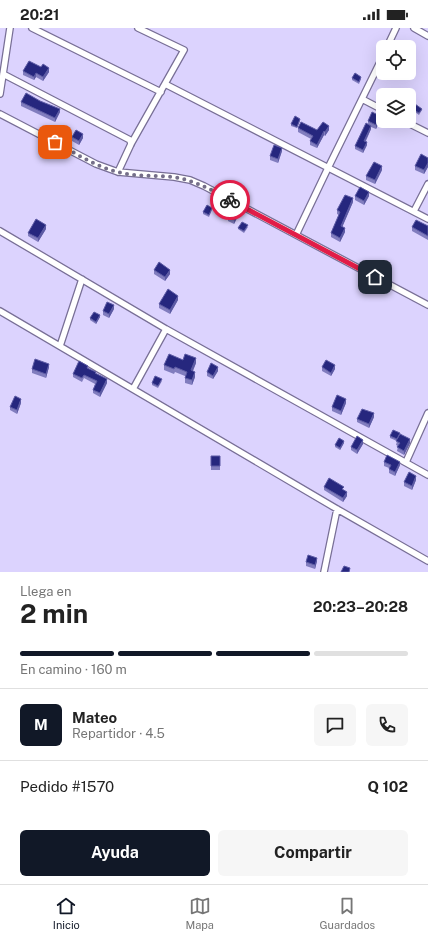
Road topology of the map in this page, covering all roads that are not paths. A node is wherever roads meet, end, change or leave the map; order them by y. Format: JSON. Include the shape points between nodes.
{"nodes":[{"id":1,"x":10,"y":28,"type":"edge"},
{"id":2,"x":32,"y":28,"type":"edge"},
{"id":3,"x":138,"y":28,"type":"edge"},
{"id":4,"x":396,"y":28,"type":"edge"},
{"id":5,"x":414,"y":28,"type":"edge"},
{"id":6,"x":428,"y":36,"type":"edge"},
{"id":7,"x":390,"y":40,"type":"edge"},
{"id":8,"x":376,"y":70,"type":"edge"},
{"id":9,"x":3,"y":74,"type":"junction"},
{"id":10,"x":165,"y":84,"type":"junction"},
{"id":11,"x":161,"y":92,"type":"junction"},
{"id":12,"x":0,"y":94,"type":"edge"},
{"id":13,"x":362,"y":99,"type":"junction"},
{"id":14,"x":376,"y":106,"type":"edge"},
{"id":15,"x":0,"y":114,"type":"edge"},
{"id":16,"x":416,"y":128,"type":"edge"},
{"id":17,"x":428,"y":134,"type":"edge"},
{"id":18,"x":131,"y":144,"type":"junction"},
{"id":19,"x":328,"y":168,"type":"junction"},
{"id":20,"x":118,"y":172,"type":"junction"},
{"id":21,"x":428,"y":184,"type":"edge"},
{"id":22,"x":414,"y":212,"type":"junction"},
{"id":23,"x":428,"y":219,"type":"edge"},
{"id":24,"x":0,"y":231,"type":"edge"},
{"id":25,"x":296,"y":235,"type":"junction"},
{"id":26,"x":82,"y":279,"type":"junction"},
{"id":27,"x":428,"y":305,"type":"edge"},
{"id":28,"x":0,"y":311,"type":"edge"},
{"id":29,"x":166,"y":329,"type":"junction"},
{"id":30,"x":60,"y":346,"type":"junction"},
{"id":31,"x":133,"y":389,"type":"junction"},
{"id":32,"x":428,"y":413,"type":"edge"},
{"id":33,"x":406,"y":462,"type":"junction"},
{"id":34,"x":428,"y":474,"type":"edge"},
{"id":35,"x":337,"y":510,"type":"junction"},
{"id":36,"x":428,"y":561,"type":"edge"},
{"id":37,"x":324,"y":572,"type":"edge"}],
"edges":[{"from":1,"to":9,"type":"street"},
{"from":2,"to":11,"type":"street"},
{"from":3,"to":10,"type":"street","via":[[184,50]]},
{"from":4,"to":7,"type":"street"},
{"from":5,"to":6,"type":"street"},
{"from":8,"to":13,"type":"street"},
{"from":9,"to":12,"type":"street"},
{"from":9,"to":18,"type":"street","via":[[130,140]]},
{"from":10,"to":11,"type":"street"},
{"from":10,"to":19,"type":"street"},
{"from":11,"to":18,"type":"street"},
{"from":13,"to":14,"type":"street"},
{"from":13,"to":19,"type":"street"},
{"from":15,"to":20,"type":"street","via":[[96,164]]},
{"from":16,"to":17,"type":"street"},
{"from":18,"to":20,"type":"street"},
{"from":19,"to":22,"type":"street"},
{"from":19,"to":25,"type":"street"},
{"from":20,"to":25,"type":"street","via":[[190,180]]},
{"from":21,"to":22,"type":"street"},
{"from":22,"to":23,"type":"street"},
{"from":24,"to":26,"type":"street"},
{"from":25,"to":27,"type":"street"},
{"from":26,"to":29,"type":"street"},
{"from":26,"to":30,"type":"street"},
{"from":28,"to":30,"type":"street"},
{"from":29,"to":31,"type":"street"},
{"from":29,"to":33,"type":"street"},
{"from":30,"to":31,"type":"street"},
{"from":31,"to":35,"type":"street"},
{"from":32,"to":33,"type":"street"},
{"from":33,"to":34,"type":"street"},
{"from":35,"to":36,"type":"street"},
{"from":35,"to":37,"type":"street"}]}
